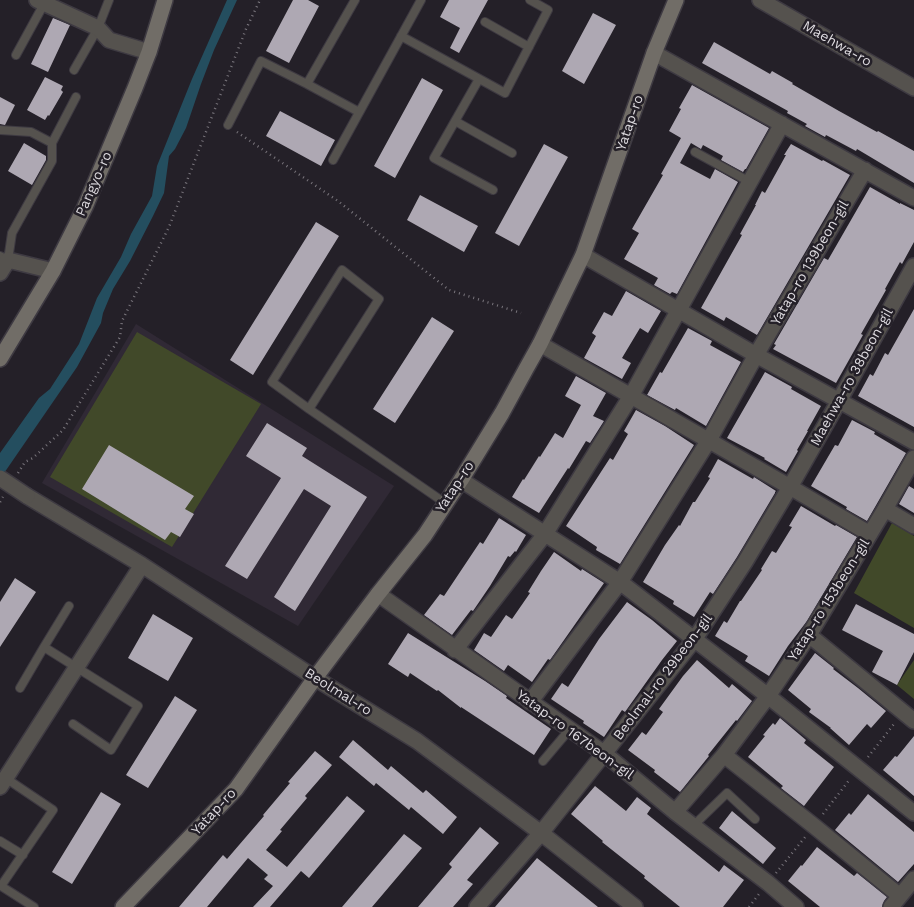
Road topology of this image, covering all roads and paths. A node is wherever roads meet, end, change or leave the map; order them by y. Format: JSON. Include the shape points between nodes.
{"nodes":[{"id":1,"x":110,"y":0,"type":"edge"},
{"id":2,"x":165,"y":0,"type":"edge"},
{"id":3,"x":260,"y":0,"type":"edge"},
{"id":4,"x":355,"y":0,"type":"edge"},
{"id":5,"x":421,"y":0,"type":"edge"},
{"id":6,"x":530,"y":0,"type":"edge"},
{"id":7,"x":676,"y":0,"type":"edge"},
{"id":8,"x":760,"y":0,"type":"edge"},
{"id":9,"x":42,"y":1,"type":"edge"},
{"id":10,"x":485,"y":22,"type":"dead end"},
{"id":11,"x":98,"y":28,"type":"junction"},
{"id":12,"x":401,"y":36,"type":"junction"},
{"id":13,"x":529,"y":47,"type":"junction"},
{"id":14,"x":149,"y":52,"type":"junction"},
{"id":15,"x":654,"y":53,"type":"junction"},
{"id":16,"x":16,"y":55,"type":"dead end"},
{"id":17,"x":74,"y":70,"type":"dead end"},
{"id":18,"x":478,"y":79,"type":"junction"},
{"id":19,"x":308,"y":84,"type":"junction"},
{"id":20,"x":914,"y":88,"type":"edge"},
{"id":21,"x":76,"y":97,"type":"dead end"},
{"id":22,"x":359,"y":112,"type":"junction"},
{"id":23,"x":455,"y":122,"type":"junction"},
{"id":24,"x":782,"y":124,"type":"junction"},
{"id":25,"x":228,"y":125,"type":"joint"},
{"id":26,"x":0,"y":130,"type":"edge"},
{"id":27,"x":52,"y":142,"type":"junction"},
{"id":28,"x":695,"y":152,"type":"dead end"},
{"id":29,"x":512,"y":153,"type":"dead end"},
{"id":30,"x":333,"y":160,"type":"dead end"},
{"id":31,"x":864,"y":170,"type":"junction"},
{"id":32,"x":750,"y":182,"type":"junction"},
{"id":33,"x":493,"y":190,"type":"dead end"},
{"id":34,"x":914,"y":198,"type":"edge"},
{"id":35,"x":583,"y":255,"type":"junction"},
{"id":36,"x":2,"y":264,"type":"edge"},
{"id":37,"x":914,"y":266,"type":"edge"},
{"id":38,"x":53,"y":271,"type":"junction"},
{"id":39,"x":679,"y":310,"type":"junction"},
{"id":40,"x":521,"y":313,"type":"dead end"},
{"id":41,"x":540,"y":344,"type":"junction"},
{"id":42,"x":756,"y":355,"type":"junction"},
{"id":43,"x":0,"y":359,"type":"edge"},
{"id":44,"x":631,"y":396,"type":"junction"},
{"id":45,"x":839,"y":401,"type":"junction"},
{"id":46,"x":309,"y":409,"type":"junction"},
{"id":47,"x":709,"y":440,"type":"junction"},
{"id":48,"x":914,"y":442,"type":"edge"},
{"id":49,"x":914,"y":458,"type":"edge"},
{"id":50,"x":8,"y":478,"type":"edge"},
{"id":51,"x":461,"y":480,"type":"junction"},
{"id":52,"x":790,"y":487,"type":"junction"},
{"id":53,"x":5,"y":494,"type":"dead end"},
{"id":54,"x":0,"y":502,"type":"edge"},
{"id":55,"x":445,"y":503,"type":"junction"},
{"id":56,"x":885,"y":510,"type":"junction"},
{"id":57,"x":914,"y":526,"type":"edge"},
{"id":58,"x":545,"y":534,"type":"junction"},
{"id":59,"x":870,"y":534,"type":"junction"},
{"id":60,"x":142,"y":565,"type":"junction"},
{"id":61,"x":620,"y":582,"type":"junction"},
{"id":62,"x":378,"y":594,"type":"junction"},
{"id":63,"x":69,"y":606,"type":"dead end"},
{"id":64,"x":809,"y":635,"type":"junction"},
{"id":65,"x":694,"y":640,"type":"junction"},
{"id":66,"x":44,"y":648,"type":"junction"},
{"id":67,"x":456,"y":650,"type":"junction"},
{"id":68,"x":77,"y":667,"type":"junction"},
{"id":69,"x":315,"y":678,"type":"junction"},
{"id":70,"x":20,"y":688,"type":"dead end"},
{"id":71,"x":768,"y":696,"type":"junction"},
{"id":72,"x":530,"y":702,"type":"junction"},
{"id":73,"x":909,"y":717,"type":"edge"},
{"id":74,"x":72,"y":724,"type":"dead end"},
{"id":75,"x":570,"y":730,"type":"junction"},
{"id":76,"x":605,"y":754,"type":"junction"},
{"id":77,"x":724,"y":755,"type":"junction"},
{"id":78,"x":543,"y":761,"type":"dead end"},
{"id":79,"x":858,"y":768,"type":"junction"},
{"id":80,"x":2,"y":780,"type":"edge"},
{"id":81,"x":675,"y":812,"type":"junction"},
{"id":82,"x":914,"y":813,"type":"edge"},
{"id":83,"x":755,"y":819,"type":"dead end"},
{"id":84,"x":693,"y":826,"type":"junction"},
{"id":85,"x":814,"y":826,"type":"junction"},
{"id":86,"x":542,"y":833,"type":"junction"},
{"id":87,"x":0,"y":841,"type":"edge"},
{"id":88,"x":23,"y":855,"type":"junction"},
{"id":89,"x":914,"y":879,"type":"edge"},
{"id":90,"x":768,"y":883,"type":"junction"},
{"id":91,"x":0,"y":886,"type":"edge"},
{"id":92,"x":896,"y":902,"type":"edge"},
{"id":93,"x":34,"y":907,"type":"edge"},
{"id":94,"x":122,"y":907,"type":"edge"},
{"id":95,"x":477,"y":907,"type":"edge"},
{"id":96,"x":635,"y":907,"type":"edge"},
{"id":97,"x":749,"y":907,"type":"edge"},
{"id":98,"x":796,"y":907,"type":"edge"}],
"edges":[{"from":1,"to":11,"type":"lane"},
{"from":2,"to":14,"type":"street","name":"Pangyo-ro"},
{"from":3,"to":50,"type":"path","via":[[170,227],[122,322],[120,337],[63,430]]},
{"from":4,"to":19,"type":"lane"},
{"from":5,"to":12,"type":"lane"},
{"from":6,"to":13,"type":"lane","via":[[548,10]]},
{"from":7,"to":15,"type":"street","name":"Yatap-ro"},
{"from":8,"to":20,"type":"street","name":"Maehwa-ro"},
{"from":9,"to":11,"type":"street"},
{"from":9,"to":16,"type":"lane"},
{"from":10,"to":13,"type":"lane"},
{"from":11,"to":14,"type":"street","via":[[109,40]]},
{"from":11,"to":17,"type":"lane"},
{"from":12,"to":18,"type":"lane"},
{"from":12,"to":22,"type":"lane"},
{"from":13,"to":18,"type":"lane","via":[[505,93]]},
{"from":14,"to":38,"type":"street","name":"Pangyo-ro","via":[[85,207]]},
{"from":15,"to":24,"type":"street"},
{"from":15,"to":35,"type":"street","name":"Yatap-ro"},
{"from":18,"to":23,"type":"lane"},
{"from":19,"to":22,"type":"lane"},
{"from":19,"to":25,"type":"lane","via":[[260,61]]},
{"from":21,"to":27,"type":"lane"},
{"from":22,"to":30,"type":"lane"},
{"from":23,"to":29,"type":"lane"},
{"from":23,"to":33,"type":"lane","via":[[434,158]]},
{"from":24,"to":31,"type":"street"},
{"from":24,"to":32,"type":"street"},
{"from":25,"to":40,"type":"path","via":[[338,202],[449,290]]},
{"from":26,"to":27,"type":"lane","via":[[31,132]]},
{"from":27,"to":36,"type":"lane","via":[[52,161],[12,232]]},
{"from":28,"to":32,"type":"lane"},
{"from":31,"to":34,"type":"street"},
{"from":31,"to":42,"type":"street","name":"Yatap-ro 139beon-gil"},
{"from":32,"to":39,"type":"street"},
{"from":35,"to":39,"type":"street"},
{"from":35,"to":41,"type":"street","name":"Yatap-ro"},
{"from":36,"to":38,"type":"street"},
{"from":37,"to":45,"type":"street","name":"Maehwa-ro 38beon-gil"},
{"from":38,"to":43,"type":"street","name":"Pangyo-ro"},
{"from":39,"to":42,"type":"street"},
{"from":39,"to":44,"type":"street"},
{"from":41,"to":44,"type":"street","name":"Yatap-ro 153beon-gil"},
{"from":41,"to":51,"type":"street","name":"Yatap-ro"},
{"from":42,"to":45,"type":"street"},
{"from":42,"to":47,"type":"street","name":"Yatap-ro 139beon-gil"},
{"from":44,"to":47,"type":"street","name":"Yatap-ro 153beon-gil"},
{"from":44,"to":58,"type":"street"},
{"from":45,"to":48,"type":"street"},
{"from":45,"to":52,"type":"street","name":"Maehwa-ro 38beon-gil"},
{"from":46,"to":46,"type":"lane","via":[[272,382],[342,270],[379,299]]},
{"from":46,"to":55,"type":"lane"},
{"from":47,"to":52,"type":"street","name":"Yatap-ro 153beon-gil"},
{"from":47,"to":61,"type":"street"},
{"from":49,"to":56,"type":"street"},
{"from":50,"to":60,"type":"street","name":"Beolmal-ro","bridge":true,"via":[[27,496]]},
{"from":51,"to":55,"type":"street","name":"Yatap-ro"},
{"from":51,"to":58,"type":"street"},
{"from":52,"to":59,"type":"street","name":"Yatap-ro 153beon-gil"},
{"from":52,"to":65,"type":"street","name":"Beolmal-ro 29beon-gil"},
{"from":53,"to":54,"type":"path"},
{"from":55,"to":62,"type":"street","name":"Yatap-ro","via":[[425,535]]},
{"from":56,"to":57,"type":"street"},
{"from":56,"to":59,"type":"street"},
{"from":58,"to":61,"type":"street"},
{"from":58,"to":67,"type":"street"},
{"from":59,"to":64,"type":"street","name":"Yatap-ro 153beon-gil"},
{"from":60,"to":68,"type":"street"},
{"from":60,"to":69,"type":"street","name":"Beolmal-ro"},
{"from":61,"to":65,"type":"street"},
{"from":61,"to":72,"type":"street"},
{"from":62,"to":67,"type":"street","name":"Yatap-ro 167beon-gil"},
{"from":62,"to":69,"type":"street","name":"Yatap-ro"},
{"from":63,"to":66,"type":"lane"},
{"from":64,"to":71,"type":"street","name":"Yatap-ro 153beon-gil"},
{"from":64,"to":73,"type":"street"},
{"from":65,"to":71,"type":"street"},
{"from":65,"to":76,"type":"street","name":"Beolmal-ro 29beon-gil"},
{"from":66,"to":68,"type":"lane"},
{"from":66,"to":70,"type":"lane"},
{"from":67,"to":72,"type":"street","name":"Yatap-ro 167beon-gil"},
{"from":68,"to":74,"type":"lane","via":[[138,706],[111,750]]},
{"from":68,"to":80,"type":"street"},
{"from":69,"to":86,"type":"street","name":"Beolmal-ro","via":[[417,741]]},
{"from":69,"to":94,"type":"street","name":"Yatap-ro","via":[[236,789]]},
{"from":71,"to":77,"type":"street","name":"Yatap-ro 153beon-gil"},
{"from":71,"to":79,"type":"street"},
{"from":72,"to":75,"type":"street","name":"Yatap-ro 167beon-gil"},
{"from":73,"to":79,"type":"path"},
{"from":75,"to":76,"type":"street","name":"Yatap-ro 167beon-gil"},
{"from":75,"to":78,"type":"lane"},
{"from":76,"to":81,"type":"street","name":"Yatap-ro 167beon-gil"},
{"from":76,"to":86,"type":"street","name":"Beolmal-ro 29beon-gil"},
{"from":77,"to":81,"type":"street","name":"Yatap-ro 153beon-gil"},
{"from":77,"to":85,"type":"street"},
{"from":79,"to":82,"type":"street"},
{"from":79,"to":85,"type":"path"},
{"from":80,"to":88,"type":"lane","via":[[53,810]]},
{"from":81,"to":84,"type":"street","name":"Yatap-ro 167beon-gil"},
{"from":83,"to":84,"type":"lane","via":[[728,793]]},
{"from":84,"to":90,"type":"street","name":"Yatap-ro 167beon-gil"},
{"from":85,"to":90,"type":"path"},
{"from":85,"to":92,"type":"street"},
{"from":86,"to":95,"type":"street","name":"Beolmal-ro 29beon-gil"},
{"from":86,"to":96,"type":"street","name":"Beolmal-ro"},
{"from":87,"to":88,"type":"lane"},
{"from":88,"to":91,"type":"lane"},
{"from":89,"to":92,"type":"street"},
{"from":90,"to":97,"type":"path"},
{"from":90,"to":98,"type":"street","name":"Yatap-ro 167beon-gil"},
{"from":91,"to":93,"type":"lane"}]}
